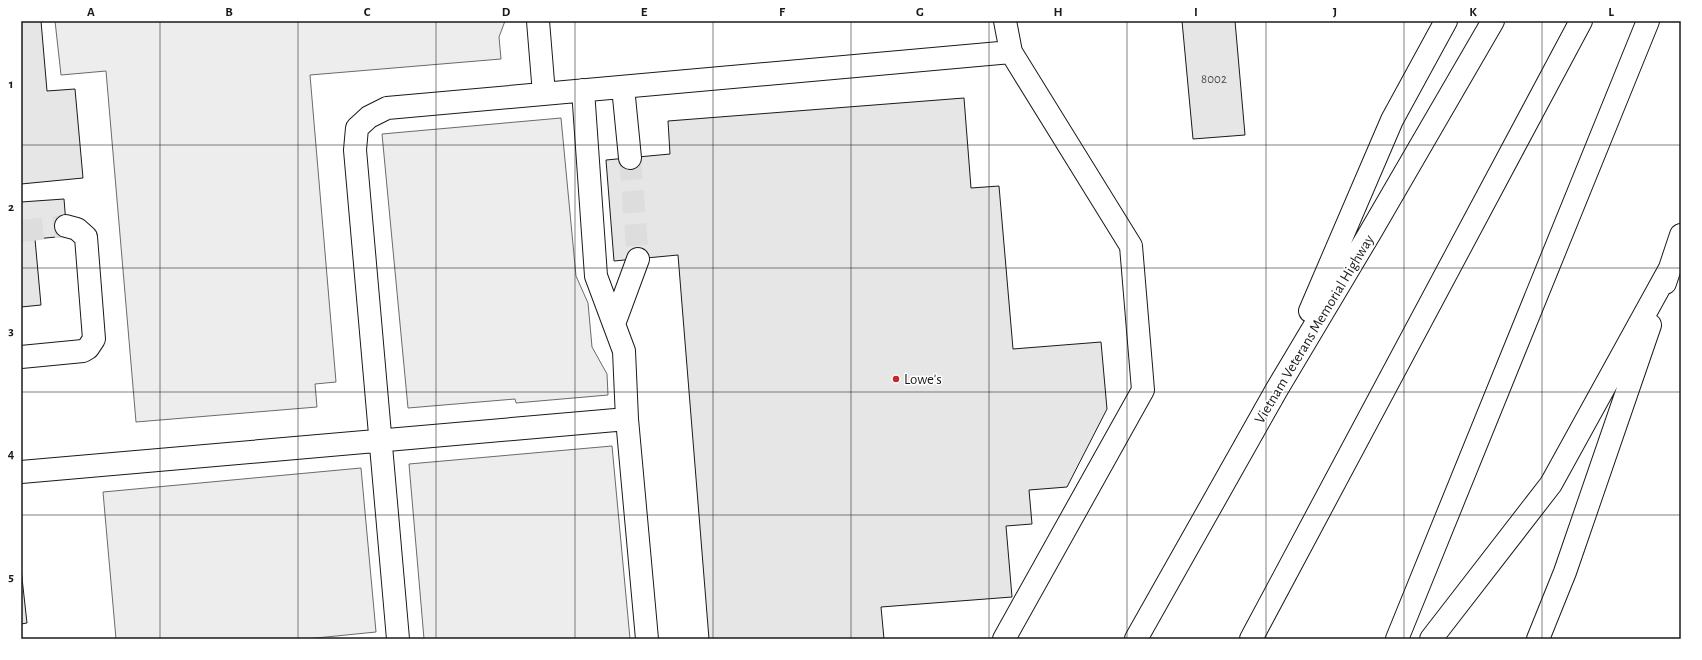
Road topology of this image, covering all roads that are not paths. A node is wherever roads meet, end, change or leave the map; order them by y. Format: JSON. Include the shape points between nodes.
{"nodes":[{"id":1,"x":538,"y":21,"type":"edge"},
{"id":2,"x":1005,"y":21,"type":"edge"},
{"id":3,"x":1446,"y":21,"type":"edge"},
{"id":4,"x":1493,"y":21,"type":"edge"},
{"id":5,"x":1582,"y":21,"type":"edge"},
{"id":6,"x":1648,"y":21,"type":"edge"},
{"id":7,"x":1011,"y":52,"type":"junction"},
{"id":8,"x":623,"y":87,"type":"junction"},
{"id":9,"x":583,"y":90,"type":"junction"},
{"id":10,"x":544,"y":94,"type":"junction"},
{"id":11,"x":630,"y":158,"type":"tunnel mouth"},
{"id":12,"x":66,"y":226,"type":"tunnel mouth"},
{"id":13,"x":1681,"y":235,"type":"edge"},
{"id":14,"x":638,"y":259,"type":"tunnel mouth"},
{"id":15,"x":1669,"y":270,"type":"junction"},
{"id":16,"x":614,"y":324,"type":"junction"},
{"id":17,"x":21,"y":357,"type":"edge"},
{"id":18,"x":1277,"y":389,"type":"junction"},
{"id":19,"x":627,"y":419,"type":"junction"},
{"id":20,"x":380,"y":441,"type":"junction"},
{"id":21,"x":21,"y":472,"type":"edge"},
{"id":22,"x":398,"y":639,"type":"edge"},
{"id":23,"x":647,"y":639,"type":"edge"},
{"id":24,"x":1004,"y":639,"type":"edge"},
{"id":25,"x":1136,"y":639,"type":"edge"},
{"id":26,"x":1251,"y":639,"type":"edge"},
{"id":27,"x":1398,"y":639,"type":"edge"},
{"id":28,"x":1431,"y":639,"type":"edge"},
{"id":29,"x":1538,"y":639,"type":"edge"}],
"edges":[{"from":1,"to":10,"type":"main road"},
{"from":2,"to":7,"type":"main road"},
{"from":3,"to":18,"type":"main road","via":[[1392,120]]},
{"from":4,"to":18,"type":"main road","name":"Vietnam Veterans Memorial Highway"},
{"from":5,"to":26,"type":"main road"},
{"from":6,"to":27,"type":"main road"},
{"from":7,"to":8,"type":"main road"},
{"from":7,"to":24,"type":"main road","via":[[1130,246],[1143,390]]},
{"from":8,"to":9,"type":"main road"},
{"from":8,"to":11,"type":"main road"},
{"from":9,"to":10,"type":"main road"},
{"from":9,"to":16,"type":"main road","via":[[596,276]]},
{"from":10,"to":20,"type":"main road","via":[[387,108],[369,117],[357,128],[355,150]]},
{"from":12,"to":17,"type":"main road","via":[[86,237],[94,339],[83,351]]},
{"from":13,"to":15,"type":"main road"},
{"from":14,"to":16,"type":"main road"},
{"from":15,"to":28,"type":"main road","via":[[1551,484]]},
{"from":15,"to":29,"type":"main road","via":[[1565,572]]},
{"from":16,"to":19,"type":"main road","via":[[624,351]]},
{"from":18,"to":25,"type":"main road","name":"Vietnam Veterans Memorial Highway"},
{"from":19,"to":20,"type":"main road"},
{"from":19,"to":23,"type":"main road"},
{"from":20,"to":21,"type":"main road"},
{"from":20,"to":22,"type":"main road"}]}
